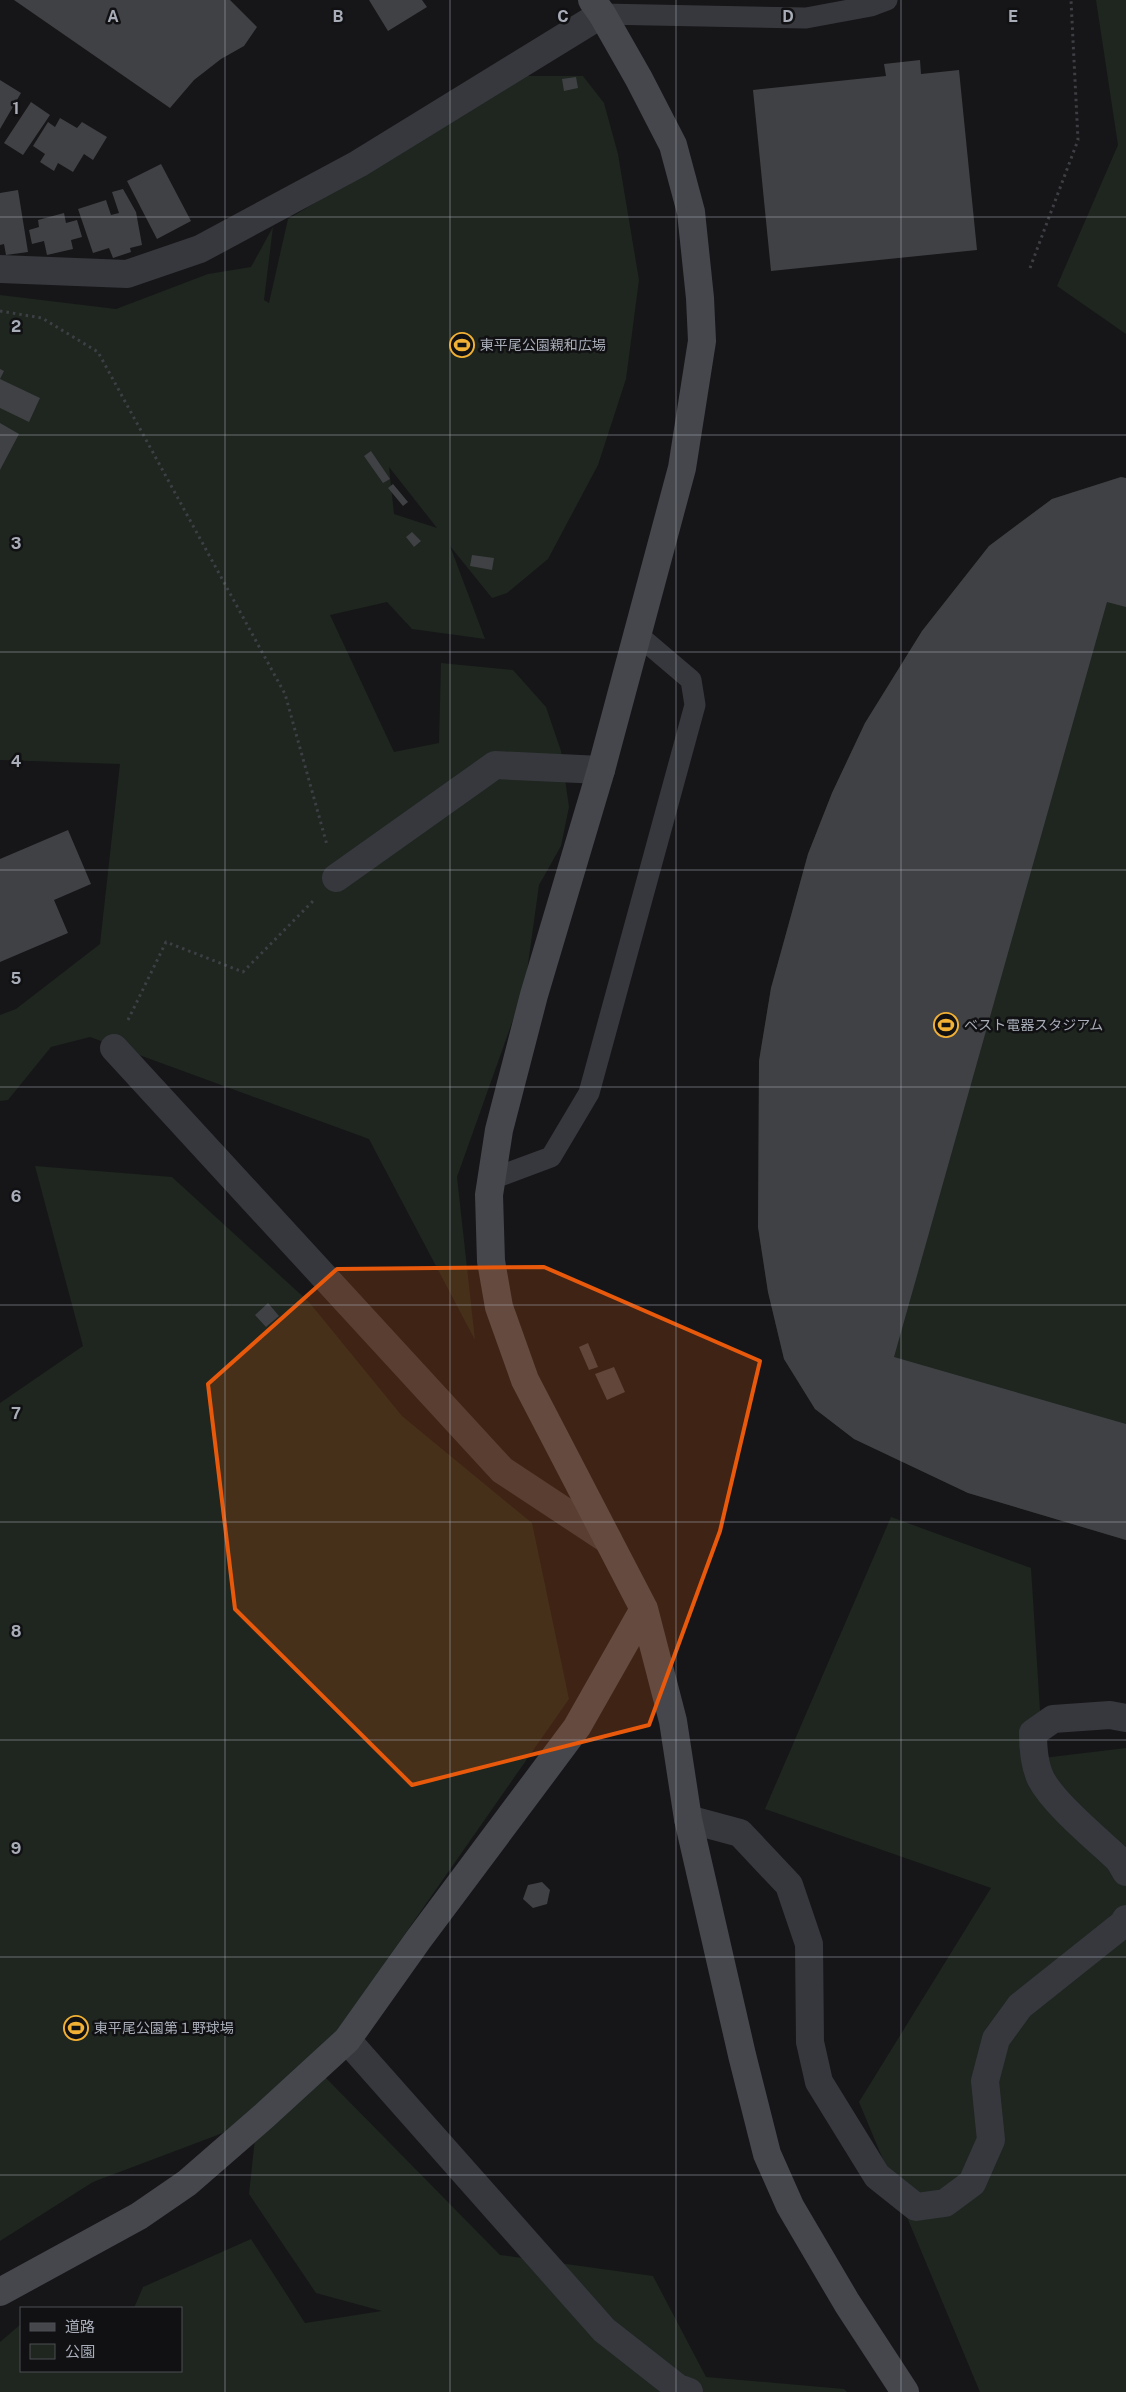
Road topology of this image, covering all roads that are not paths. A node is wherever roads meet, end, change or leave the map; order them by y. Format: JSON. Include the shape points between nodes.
{"nodes":[{"id":1,"x":887,"y":0,"type":"edge"},
{"id":2,"x":597,"y":7,"type":"edge"},
{"id":3,"x":0,"y":269,"type":"edge"},
{"id":4,"x":638,"y":635,"type":"junction"},
{"id":5,"x":602,"y":770,"type":"junction"},
{"id":6,"x":336,"y":878,"type":"road end"},
{"id":7,"x":114,"y":1048,"type":"road end"},
{"id":8,"x":492,"y":1179,"type":"junction"},
{"id":9,"x":608,"y":1540,"type":"junction"},
{"id":10,"x":644,"y":1609,"type":"junction"},
{"id":11,"x":1126,"y":1718,"type":"edge"},
{"id":12,"x":688,"y":1819,"type":"junction"},
{"id":13,"x":1126,"y":1872,"type":"edge"},
{"id":14,"x":1126,"y":1919,"type":"edge"},
{"id":15,"x":347,"y":2040,"type":"junction"},
{"id":16,"x":0,"y":2292,"type":"edge"},
{"id":17,"x":689,"y":2392,"type":"edge"},
{"id":18,"x":905,"y":2392,"type":"edge"}],
"edges":[{"from":1,"to":2,"type":"lane","via":[[872,6],[806,18]]},
{"from":2,"to":3,"type":"street","via":[[358,164],[200,249],[127,274]]},
{"from":2,"to":4,"type":"street","via":[[673,145],[691,212],[701,306],[702,341],[682,468]]},
{"from":4,"to":5,"type":"street"},
{"from":4,"to":8,"type":"lane","via":[[691,680],[695,705],[693,714],[589,1092],[551,1157]]},
{"from":5,"to":6,"type":"street","via":[[495,765]]},
{"from":5,"to":8,"type":"street","via":[[534,995],[499,1130]]},
{"from":7,"to":9,"type":"street","via":[[502,1470]]},
{"from":8,"to":9,"type":"street","via":[[489,1195],[491,1261],[499,1307],[525,1380]]},
{"from":9,"to":10,"type":"street"},
{"from":10,"to":12,"type":"street","via":[[673,1721]]},
{"from":10,"to":15,"type":"street","via":[[578,1728]]},
{"from":11,"to":13,"type":"street","via":[[1053,1719],[1033,1733],[1034,1756],[1040,1778],[1052,1795],[1119,1860]]},
{"from":12,"to":14,"type":"street","via":[[740,1833],[789,1885],[809,1944],[810,2042],[819,2082],[878,2176],[916,2207],[945,2203],[972,2183],[991,2140],[985,2080],[996,2039],[1020,2006]]},
{"from":12,"to":18,"type":"street","via":[[767,2154],[790,2206]]},
{"from":15,"to":16,"type":"street","via":[[187,2183],[139,2216]]},
{"from":15,"to":17,"type":"street","via":[[604,2330],[678,2388]]}]}
